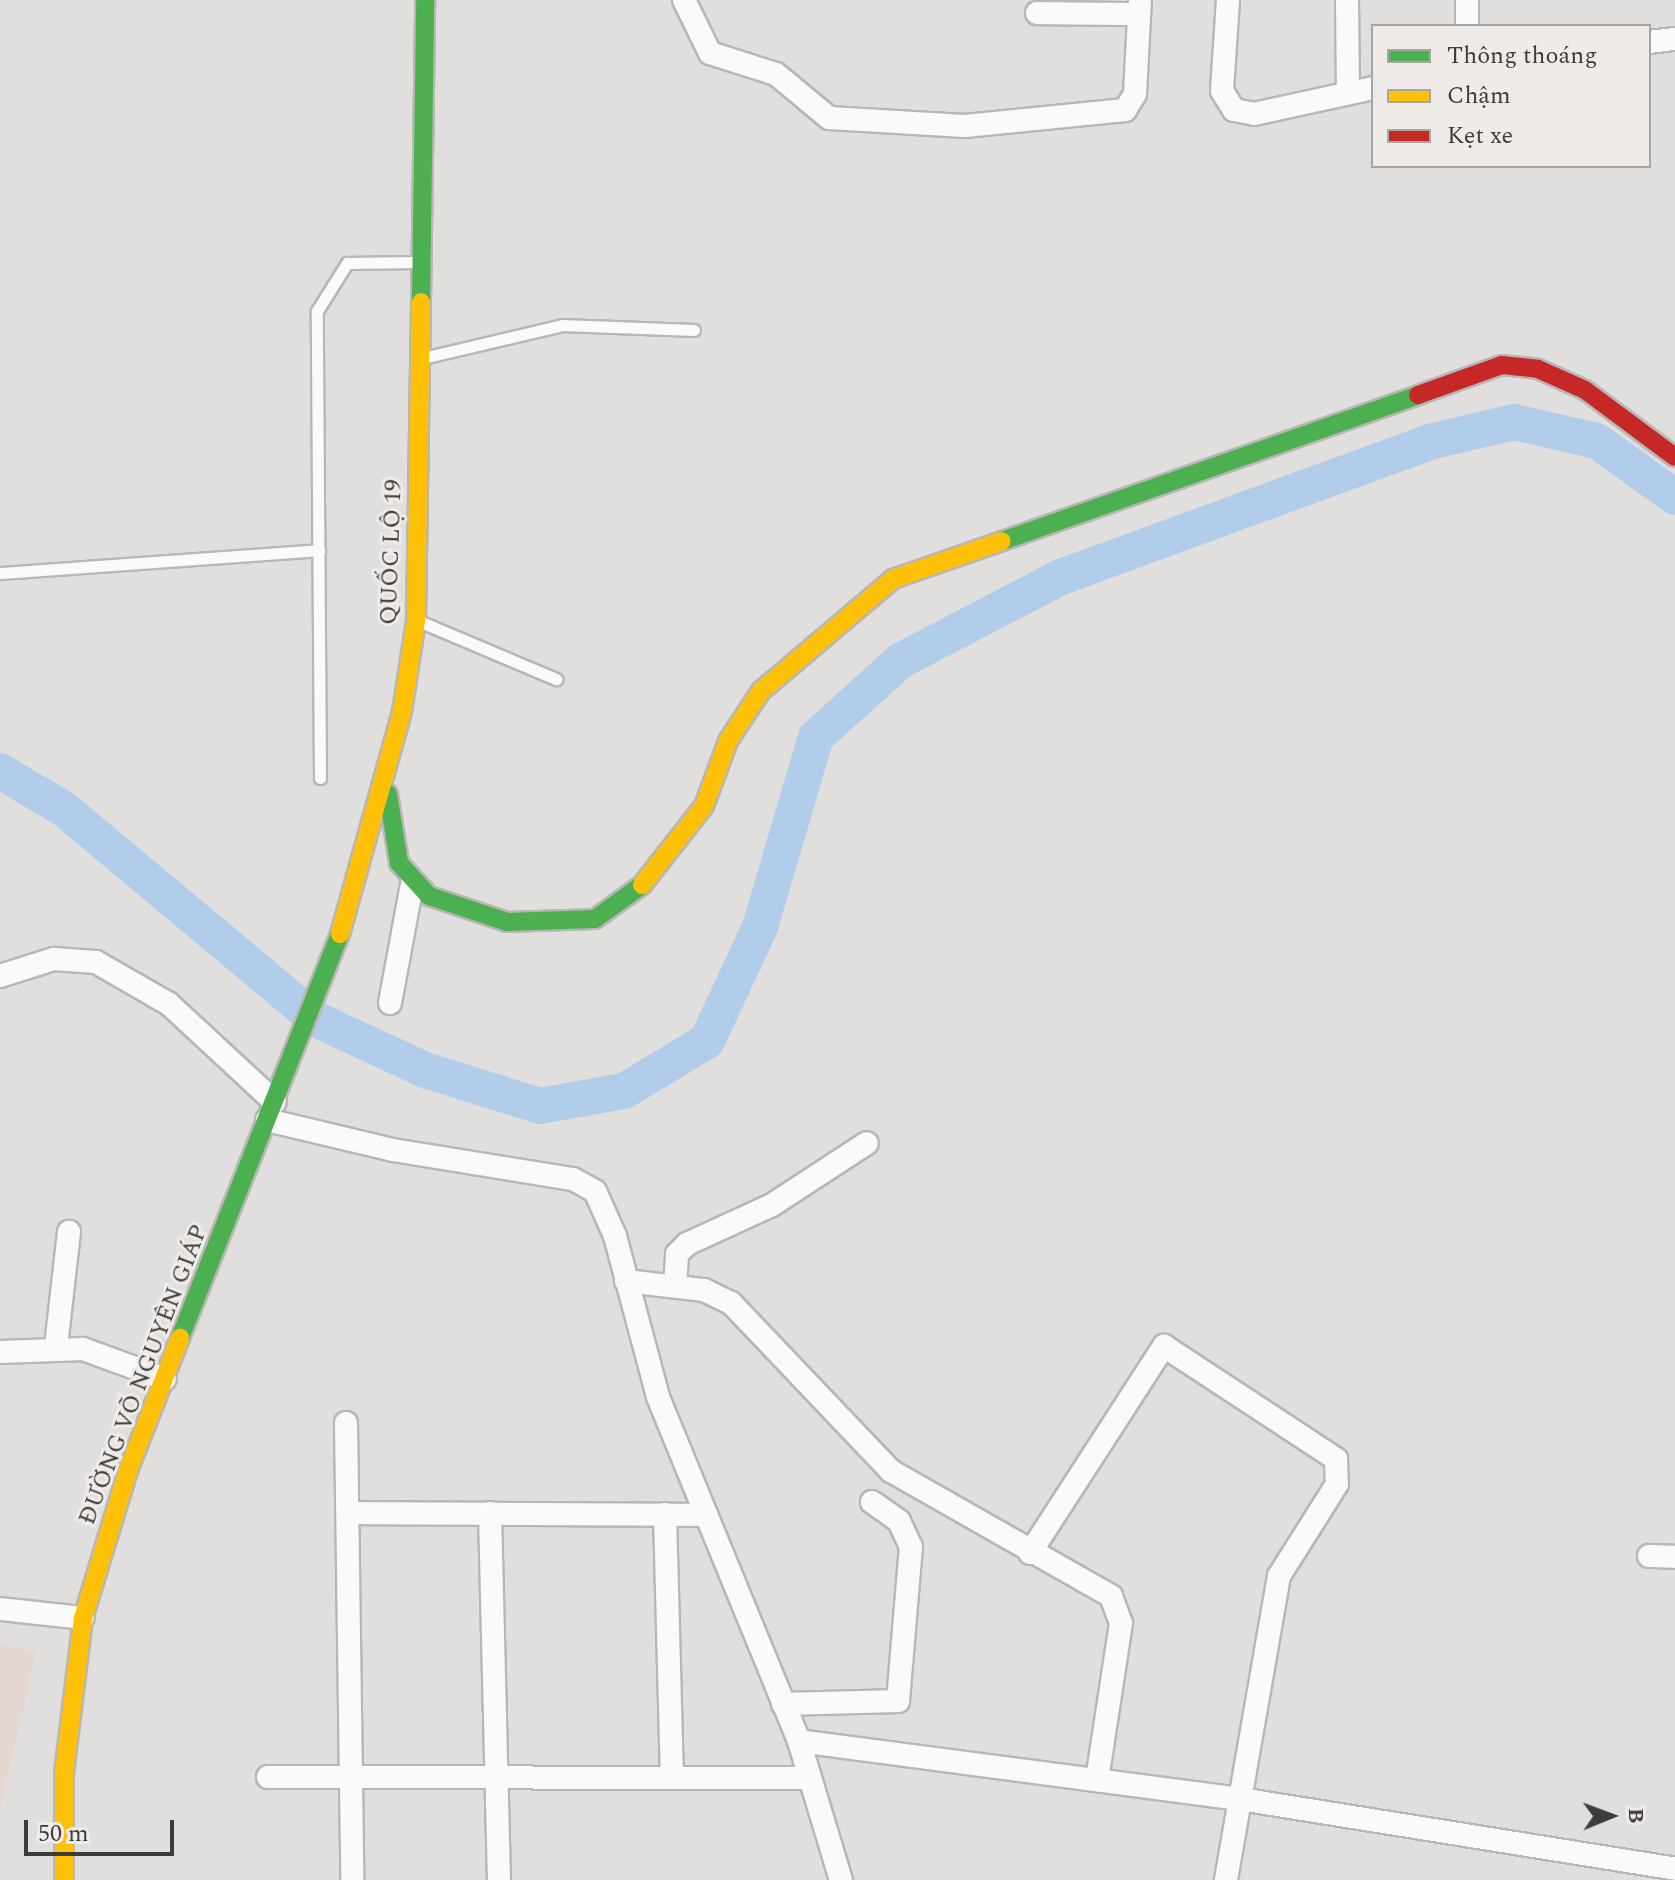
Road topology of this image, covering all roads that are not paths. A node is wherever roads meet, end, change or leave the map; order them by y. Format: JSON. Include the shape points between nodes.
{"nodes":[{"id":1,"x":425,"y":0,"type":"edge"},
{"id":2,"x":684,"y":0,"type":"edge"},
{"id":3,"x":1228,"y":0,"type":"edge"},
{"id":4,"x":1347,"y":0,"type":"edge"},
{"id":5,"x":1467,"y":0,"type":"edge"},
{"id":6,"x":1139,"y":7,"type":"edge"},
{"id":7,"x":1037,"y":13,"type":"dead end"},
{"id":8,"x":1467,"y":24,"type":"edge"},
{"id":9,"x":1675,"y":39,"type":"edge"},
{"id":10,"x":1651,"y":42,"type":"edge"},
{"id":11,"x":1371,"y":88,"type":"edge"},
{"id":12,"x":1348,"y":93,"type":"junction"},
{"id":13,"x":418,"y":262,"type":"junction"},
{"id":14,"x":694,"y":330,"type":"dead end"},
{"id":15,"x":420,"y":359,"type":"junction"},
{"id":16,"x":1675,"y":457,"type":"edge"},
{"id":17,"x":319,"y":550,"type":"junction"},
{"id":18,"x":0,"y":573,"type":"edge"},
{"id":19,"x":416,"y":620,"type":"junction"},
{"id":20,"x":556,"y":679,"type":"dead end"},
{"id":21,"x":320,"y":778,"type":"dead end"},
{"id":22,"x":388,"y":783,"type":"junction"},
{"id":23,"x":412,"y":884,"type":"junction"},
{"id":24,"x":0,"y":976,"type":"edge"},
{"id":25,"x":390,"y":1003,"type":"dead end"},
{"id":26,"x":275,"y":1103,"type":"junction"},
{"id":27,"x":867,"y":1143,"type":"dead end"},
{"id":28,"x":69,"y":1232,"type":"dead end"},
{"id":29,"x":626,"y":1281,"type":"junction"},
{"id":30,"x":675,"y":1285,"type":"junction"},
{"id":31,"x":56,"y":1346,"type":"junction"},
{"id":32,"x":0,"y":1352,"type":"edge"},
{"id":33,"x":165,"y":1379,"type":"junction"},
{"id":34,"x":346,"y":1423,"type":"dead end"},
{"id":35,"x":872,"y":1502,"type":"dead end"},
{"id":36,"x":348,"y":1513,"type":"junction"},
{"id":37,"x":490,"y":1513,"type":"junction"},
{"id":38,"x":665,"y":1514,"type":"junction"},
{"id":39,"x":706,"y":1515,"type":"junction"},
{"id":40,"x":1030,"y":1553,"type":"junction"},
{"id":41,"x":1649,"y":1556,"type":"dead end"},
{"id":42,"x":1675,"y":1557,"type":"edge"},
{"id":43,"x":0,"y":1609,"type":"edge"},
{"id":44,"x":83,"y":1618,"type":"junction"},
{"id":45,"x":783,"y":1704,"type":"junction"},
{"id":46,"x":799,"y":1741,"type":"junction"},
{"id":47,"x":268,"y":1777,"type":"dead end"},
{"id":48,"x":351,"y":1778,"type":"junction"},
{"id":49,"x":497,"y":1778,"type":"junction"},
{"id":50,"x":672,"y":1778,"type":"junction"},
{"id":51,"x":810,"y":1778,"type":"junction"},
{"id":52,"x":1097,"y":1780,"type":"junction"},
{"id":53,"x":1240,"y":1799,"type":"junction"},
{"id":54,"x":1675,"y":1869,"type":"edge"},
{"id":55,"x":64,"y":1880,"type":"edge"},
{"id":56,"x":352,"y":1880,"type":"edge"},
{"id":57,"x":499,"y":1880,"type":"edge"},
{"id":58,"x":841,"y":1880,"type":"edge"},
{"id":59,"x":1226,"y":1880,"type":"edge"}],
"edges":[{"from":1,"to":13,"type":"main road","name":"QUỐC LỘ 19"},
{"from":2,"to":6,"type":"street","via":[[710,53],[776,74],[829,118],[965,126],[1125,110],[1135,94]]},
{"from":3,"to":12,"type":"street","via":[[1222,91],[1234,110],[1254,114]]},
{"from":4,"to":12,"type":"street"},
{"from":5,"to":8,"type":"street"},
{"from":6,"to":7,"type":"street"},
{"from":9,"to":10,"type":"street"},
{"from":11,"to":12,"type":"street"},
{"from":13,"to":15,"type":"main road","name":"QUỐC LỘ 19"},
{"from":13,"to":17,"type":"lane","via":[[347,263],[317,311]]},
{"from":14,"to":15,"type":"lane","via":[[562,325]]},
{"from":15,"to":19,"type":"main road","name":"QUỐC LỘ 19"},
{"from":16,"to":23,"type":"main road","via":[[1585,390],[1538,369],[1502,365],[1446,382],[893,579],[761,691],[728,741],[704,806],[639,889],[609,913],[575,922],[507,922],[452,907]]},
{"from":17,"to":18,"type":"lane"},
{"from":17,"to":21,"type":"lane"},
{"from":19,"to":20,"type":"lane"},
{"from":19,"to":22,"type":"main road","name":"QUỐC LỘ 19"},
{"from":22,"to":23,"type":"main road","via":[[392,845]]},
{"from":22,"to":26,"type":"main road","name":"QUỐC LỘ 19","via":[[352,904]]},
{"from":23,"to":25,"type":"street"},
{"from":24,"to":26,"type":"street","via":[[46,960],[96,962],[169,1004]]},
{"from":26,"to":29,"type":"street","via":[[586,1184],[608,1216]]},
{"from":26,"to":33,"type":"main road","name":"ĐƯỜNG VÕ NGUYÊN GIÁP"},
{"from":27,"to":30,"type":"street","via":[[772,1205],[681,1248]]},
{"from":28,"to":31,"type":"street"},
{"from":29,"to":30,"type":"street"},
{"from":29,"to":39,"type":"street","via":[[648,1369]]},
{"from":30,"to":40,"type":"street","via":[[731,1303],[891,1471]]},
{"from":31,"to":32,"type":"street"},
{"from":31,"to":33,"type":"street"},
{"from":33,"to":44,"type":"main road","name":"ĐƯỜNG VÕ NGUYÊN GIÁP"},
{"from":34,"to":36,"type":"street"},
{"from":35,"to":45,"type":"street","via":[[899,1521],[911,1547],[898,1701]]},
{"from":36,"to":37,"type":"street"},
{"from":36,"to":48,"type":"street"},
{"from":37,"to":38,"type":"street"},
{"from":37,"to":49,"type":"street"},
{"from":38,"to":39,"type":"street"},
{"from":38,"to":50,"type":"street"},
{"from":39,"to":45,"type":"street"},
{"from":40,"to":52,"type":"street","via":[[1111,1596],[1121,1614]]},
{"from":40,"to":53,"type":"street","via":[[1164,1346],[1330,1450],[1337,1484],[1279,1576]]},
{"from":41,"to":42,"type":"street"},
{"from":43,"to":44,"type":"street"},
{"from":44,"to":55,"type":"main road","name":"ĐƯỜNG VÕ NGUYÊN GIÁP","via":[[64,1773]]},
{"from":45,"to":46,"type":"street"},
{"from":46,"to":51,"type":"street"},
{"from":46,"to":52,"type":"street"},
{"from":47,"to":48,"type":"street"},
{"from":48,"to":49,"type":"street"},
{"from":48,"to":56,"type":"street"},
{"from":49,"to":50,"type":"street"},
{"from":49,"to":57,"type":"street"},
{"from":50,"to":51,"type":"street"},
{"from":51,"to":58,"type":"street"},
{"from":52,"to":53,"type":"street"},
{"from":53,"to":54,"type":"street"},
{"from":53,"to":59,"type":"street"}]}
